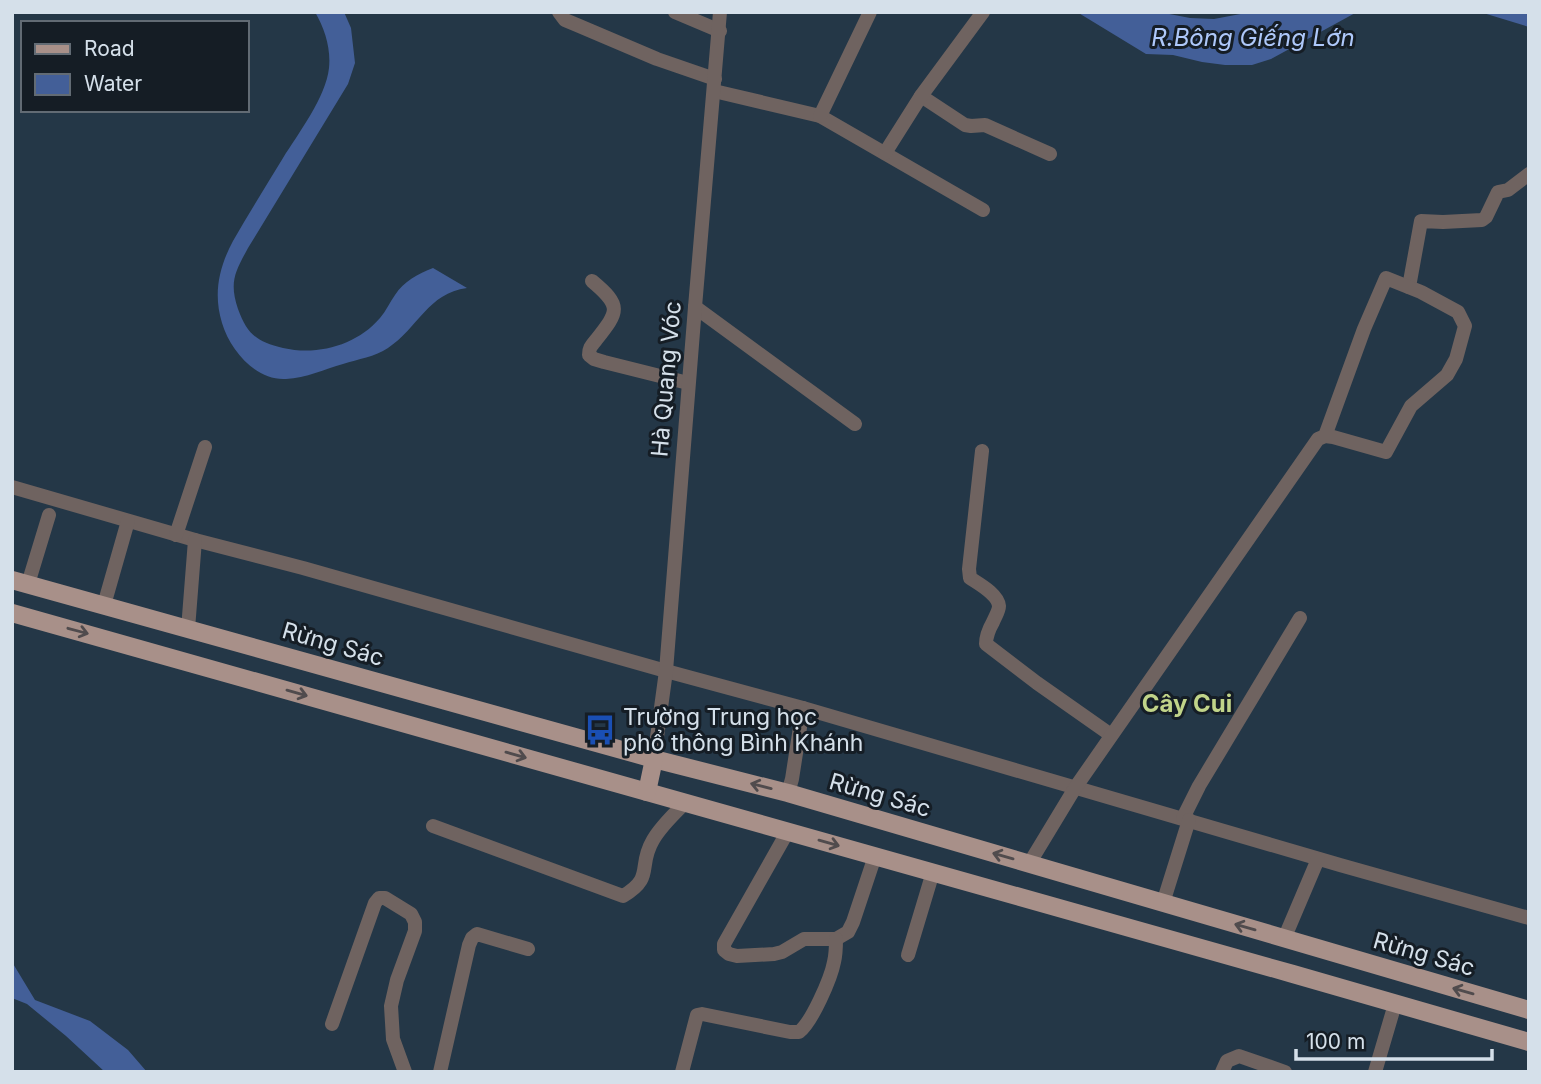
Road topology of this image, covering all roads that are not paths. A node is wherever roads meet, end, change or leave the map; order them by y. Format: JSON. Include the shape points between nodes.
{"nodes":[{"id":1,"x":559,"y":12,"type":"edge"},
{"id":2,"x":675,"y":12,"type":"edge"},
{"id":3,"x":720,"y":12,"type":"edge"},
{"id":4,"x":870,"y":12,"type":"edge"},
{"id":5,"x":982,"y":12,"type":"edge"},
{"id":6,"x":720,"y":32,"type":"junction"},
{"id":7,"x":715,"y":85,"type":"junction"},
{"id":8,"x":921,"y":96,"type":"junction"},
{"id":9,"x":820,"y":116,"type":"junction"},
{"id":10,"x":885,"y":153,"type":"junction"},
{"id":11,"x":1050,"y":154,"type":"dead end"},
{"id":12,"x":1529,"y":174,"type":"edge"},
{"id":13,"x":983,"y":210,"type":"dead end"},
{"id":14,"x":592,"y":281,"type":"dead end"},
{"id":15,"x":1409,"y":287,"type":"junction"},
{"id":16,"x":695,"y":307,"type":"junction"},
{"id":17,"x":688,"y":383,"type":"junction"},
{"id":18,"x":855,"y":424,"type":"dead end"},
{"id":19,"x":1325,"y":436,"type":"junction"},
{"id":20,"x":205,"y":447,"type":"dead end"},
{"id":21,"x":982,"y":452,"type":"dead end"},
{"id":22,"x":12,"y":487,"type":"edge"},
{"id":23,"x":49,"y":515,"type":"dead end"},
{"id":24,"x":126,"y":528,"type":"junction"},
{"id":25,"x":176,"y":535,"type":"junction"},
{"id":26,"x":195,"y":540,"type":"junction"},
{"id":27,"x":20,"y":582,"type":"edge"},
{"id":28,"x":104,"y":605,"type":"junction"},
{"id":29,"x":12,"y":613,"type":"edge"},
{"id":30,"x":1300,"y":618,"type":"dead end"},
{"id":31,"x":188,"y":629,"type":"junction"},
{"id":32,"x":666,"y":671,"type":"junction"},
{"id":33,"x":803,"y":708,"type":"junction"},
{"id":34,"x":1111,"y":735,"type":"junction"},
{"id":35,"x":655,"y":754,"type":"junction"},
{"id":36,"x":790,"y":786,"type":"junction"},
{"id":37,"x":1075,"y":788,"type":"junction"},
{"id":38,"x":647,"y":792,"type":"junction"},
{"id":39,"x":685,"y":803,"type":"junction"},
{"id":40,"x":1186,"y":819,"type":"junction"},
{"id":41,"x":433,"y":826,"type":"dead end"},
{"id":42,"x":788,"y":831,"type":"junction"},
{"id":43,"x":875,"y":856,"type":"junction"},
{"id":44,"x":1034,"y":857,"type":"junction"},
{"id":45,"x":1315,"y":865,"type":"junction"},
{"id":46,"x":933,"y":872,"type":"junction"},
{"id":47,"x":1165,"y":896,"type":"junction"},
{"id":48,"x":1529,"y":918,"type":"edge"},
{"id":49,"x":1287,"y":932,"type":"junction"},
{"id":50,"x":836,"y":939,"type":"junction"},
{"id":51,"x":528,"y":948,"type":"dead end"},
{"id":52,"x":908,"y":955,"type":"dead end"},
{"id":53,"x":1395,"y":1004,"type":"junction"},
{"id":54,"x":1529,"y":1010,"type":"edge"},
{"id":55,"x":332,"y":1024,"type":"dead end"},
{"id":56,"x":1529,"y":1042,"type":"edge"},
{"id":57,"x":405,"y":1072,"type":"edge"},
{"id":58,"x":440,"y":1072,"type":"edge"},
{"id":59,"x":682,"y":1072,"type":"edge"},
{"id":60,"x":1222,"y":1072,"type":"edge"},
{"id":61,"x":1285,"y":1072,"type":"edge"},
{"id":62,"x":1375,"y":1072,"type":"edge"}],
"edges":[{"from":1,"to":7,"type":"street","via":[[565,20]]},
{"from":2,"to":6,"type":"street"},
{"from":3,"to":6,"type":"street","name":"Hà Quang Vóc"},
{"from":4,"to":9,"type":"street"},
{"from":5,"to":8,"type":"street"},
{"from":6,"to":7,"type":"street","name":"Hà Quang Vóc"},
{"from":7,"to":9,"type":"street"},
{"from":7,"to":16,"type":"street","name":"Hà Quang Vóc"},
{"from":8,"to":10,"type":"street"},
{"from":8,"to":11,"type":"street","via":[[965,125],[985,125]]},
{"from":9,"to":10,"type":"street"},
{"from":10,"to":13,"type":"street"},
{"from":12,"to":15,"type":"street","via":[[1499,192],[1482,220],[1421,221]]},
{"from":14,"to":17,"type":"street","via":[[614,303],[615,310],[589,355]]},
{"from":15,"to":19,"type":"street","via":[[1386,278]]},
{"from":15,"to":19,"type":"street","via":[[1458,312],[1465,326],[1447,375],[1410,406],[1386,452]]},
{"from":16,"to":17,"type":"street","name":"Hà Quang Vóc"},
{"from":16,"to":18,"type":"street"},
{"from":17,"to":32,"type":"street","name":"Hà Quang Vóc"},
{"from":19,"to":34,"type":"street","via":[[1318,439]]},
{"from":20,"to":25,"type":"street"},
{"from":21,"to":34,"type":"street","via":[[969,569],[971,578],[999,603],[986,643]]},
{"from":22,"to":24,"type":"street"},
{"from":23,"to":27,"type":"street","via":[[34,562]]},
{"from":24,"to":25,"type":"street"},
{"from":24,"to":28,"type":"street"},
{"from":25,"to":26,"type":"street"},
{"from":26,"to":31,"type":"street"},
{"from":26,"to":32,"type":"street"},
{"from":27,"to":28,"type":"main road","name":"Rừng Sác"},
{"from":28,"to":31,"type":"main road","name":"Rừng Sác"},
{"from":29,"to":38,"type":"main road","one_way":true},
{"from":30,"to":40,"type":"street","via":[[1199,786]]},
{"from":31,"to":35,"type":"main road","name":"Rừng Sác"},
{"from":32,"to":33,"type":"street"},
{"from":32,"to":35,"type":"street","name":"Hà Quang Vóc"},
{"from":33,"to":36,"type":"street"},
{"from":33,"to":37,"type":"street"},
{"from":34,"to":37,"type":"street"},
{"from":36,"to":35,"type":"main road","name":"Rừng Sác","one_way":true},
{"from":35,"to":38,"type":"main road"},
{"from":44,"to":36,"type":"main road","name":"Rừng Sác","one_way":true},
{"from":37,"to":40,"type":"street"},
{"from":37,"to":44,"type":"street"},
{"from":38,"to":39,"type":"main road"},
{"from":39,"to":41,"type":"street","via":[[651,842],[639,885],[623,896]]},
{"from":39,"to":42,"type":"main road"},
{"from":40,"to":45,"type":"street"},
{"from":40,"to":47,"type":"street"},
{"from":42,"to":43,"type":"main road","one_way":true},
{"from":42,"to":50,"type":"street","via":[[724,950],[737,956],[774,954],[804,939]]},
{"from":43,"to":46,"type":"main road"},
{"from":43,"to":50,"type":"street","via":[[853,922],[848,932]]},
{"from":44,"to":47,"type":"main road","name":"Rừng Sác"},
{"from":45,"to":48,"type":"street"},
{"from":45,"to":49,"type":"street"},
{"from":46,"to":52,"type":"street"},
{"from":46,"to":53,"type":"main road"},
{"from":49,"to":47,"type":"main road","name":"Rừng Sác","one_way":true},
{"from":54,"to":49,"type":"main road","name":"Rừng Sác","one_way":true},
{"from":50,"to":59,"type":"street","via":[[831,973],[804,1028],[790,1032],[697,1015]]},
{"from":51,"to":58,"type":"street","via":[[477,934],[472,938]]},
{"from":53,"to":56,"type":"main road"},
{"from":53,"to":62,"type":"street"},
{"from":55,"to":57,"type":"street","via":[[375,904],[385,898],[411,914],[415,922],[391,1006],[393,1039]]},
{"from":60,"to":61,"type":"street","via":[[1227,1060],[1239,1056]]}]}
